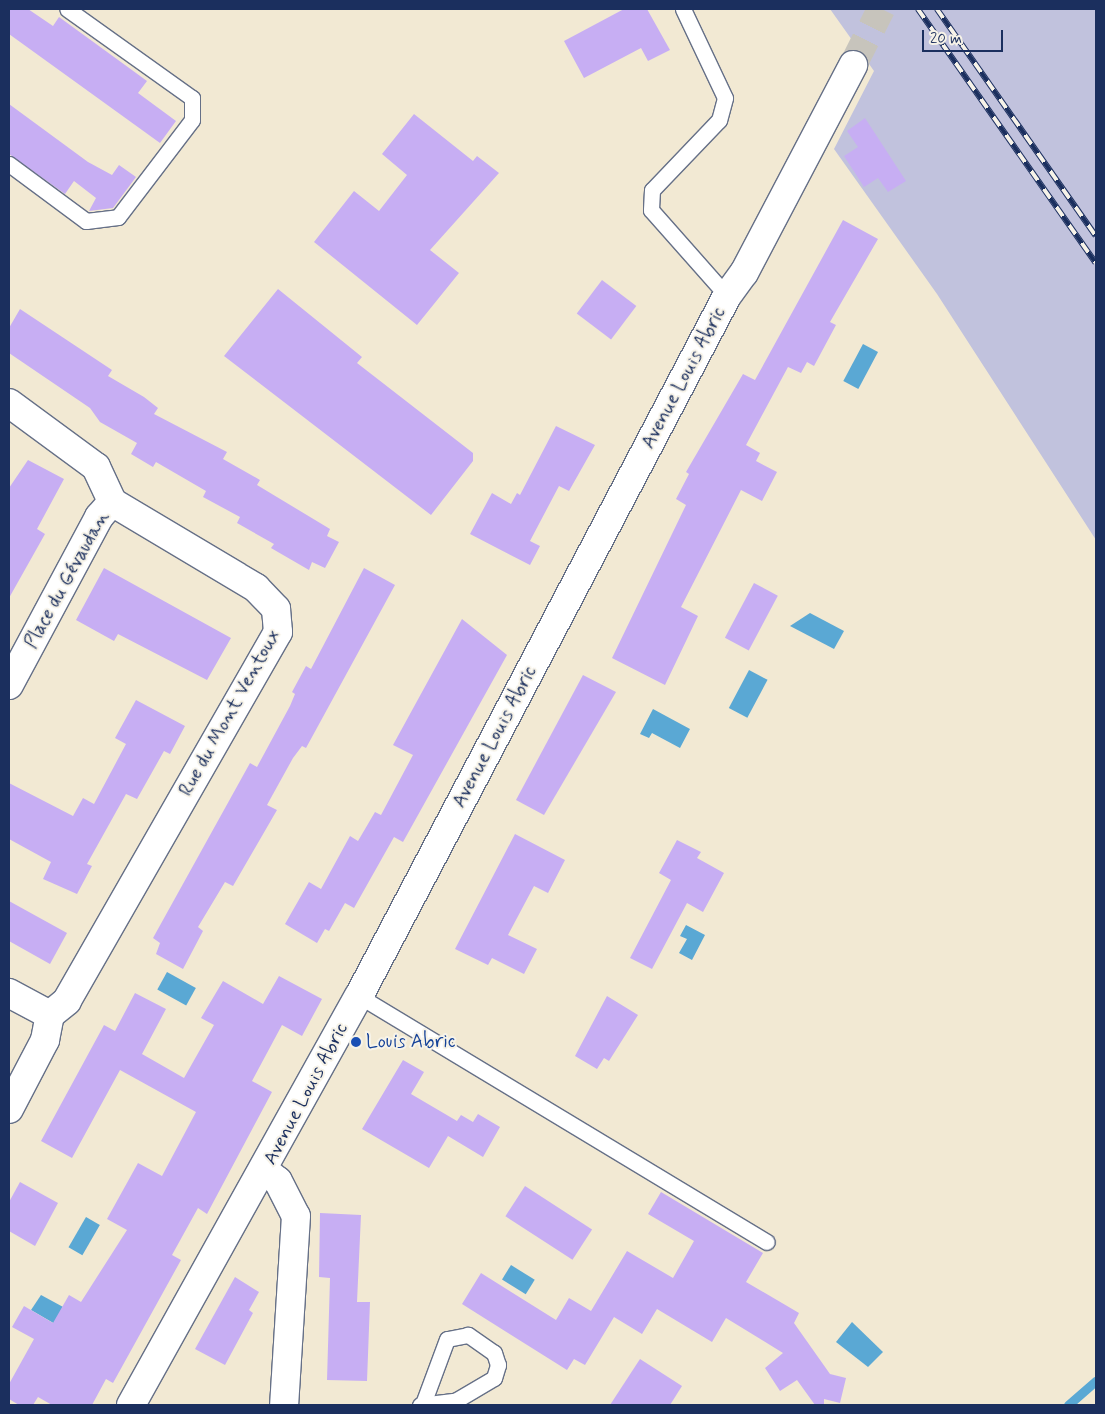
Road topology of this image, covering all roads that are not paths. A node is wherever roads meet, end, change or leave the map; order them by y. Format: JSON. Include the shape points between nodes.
{"nodes":[{"id":1,"x":67,"y":9,"type":"edge"},
{"id":2,"x":683,"y":9,"type":"edge"},
{"id":3,"x":853,"y":65,"type":"tunnel mouth"},
{"id":4,"x":9,"y":164,"type":"edge"},
{"id":5,"x":727,"y":296,"type":"junction"},
{"id":6,"x":9,"y":403,"type":"edge"},
{"id":7,"x":112,"y":502,"type":"junction"},
{"id":8,"x":9,"y":685,"type":"edge"},
{"id":9,"x":9,"y":993,"type":"edge"},
{"id":10,"x":359,"y":996,"type":"junction"},
{"id":11,"x":50,"y":1015,"type":"junction"},
{"id":12,"x":9,"y":1109,"type":"edge"},
{"id":13,"x":265,"y":1171,"type":"junction"},
{"id":14,"x":766,"y":1242,"type":"dead end"},
{"id":15,"x":421,"y":1404,"type":"edge"},
{"id":16,"x":131,"y":1405,"type":"edge"},
{"id":17,"x":284,"y":1405,"type":"edge"}],
"edges":[{"from":1,"to":4,"type":"lane","via":[[192,98],[192,120],[118,217],[86,221]]},
{"from":2,"to":5,"type":"lane","via":[[725,98],[718,120],[652,190],[651,210]]},
{"from":3,"to":5,"type":"street","name":"Avenue Louis Abric","via":[[744,273]]},
{"from":5,"to":10,"type":"street","name":"Avenue Louis Abric"},
{"from":6,"to":7,"type":"street","via":[[96,467]]},
{"from":7,"to":8,"type":"street","name":"Place du Gévaudan","via":[[99,517]]},
{"from":7,"to":11,"type":"street","name":"Rue du Mont Ventoux","via":[[256,588],[276,609],[278,632],[67,1001]]},
{"from":9,"to":11,"type":"street"},
{"from":10,"to":13,"type":"street","name":"Avenue Louis Abric"},
{"from":10,"to":14,"type":"lane"},
{"from":11,"to":12,"type":"street","via":[[45,1040]]},
{"from":13,"to":16,"type":"street","name":"Avenue Louis Abric"},
{"from":13,"to":17,"type":"street","via":[[278,1181],[296,1216]]},
{"from":15,"to":15,"type":"lane","via":[[455,1401],[494,1378],[498,1365],[494,1353],[468,1335],[447,1339]]}]}
